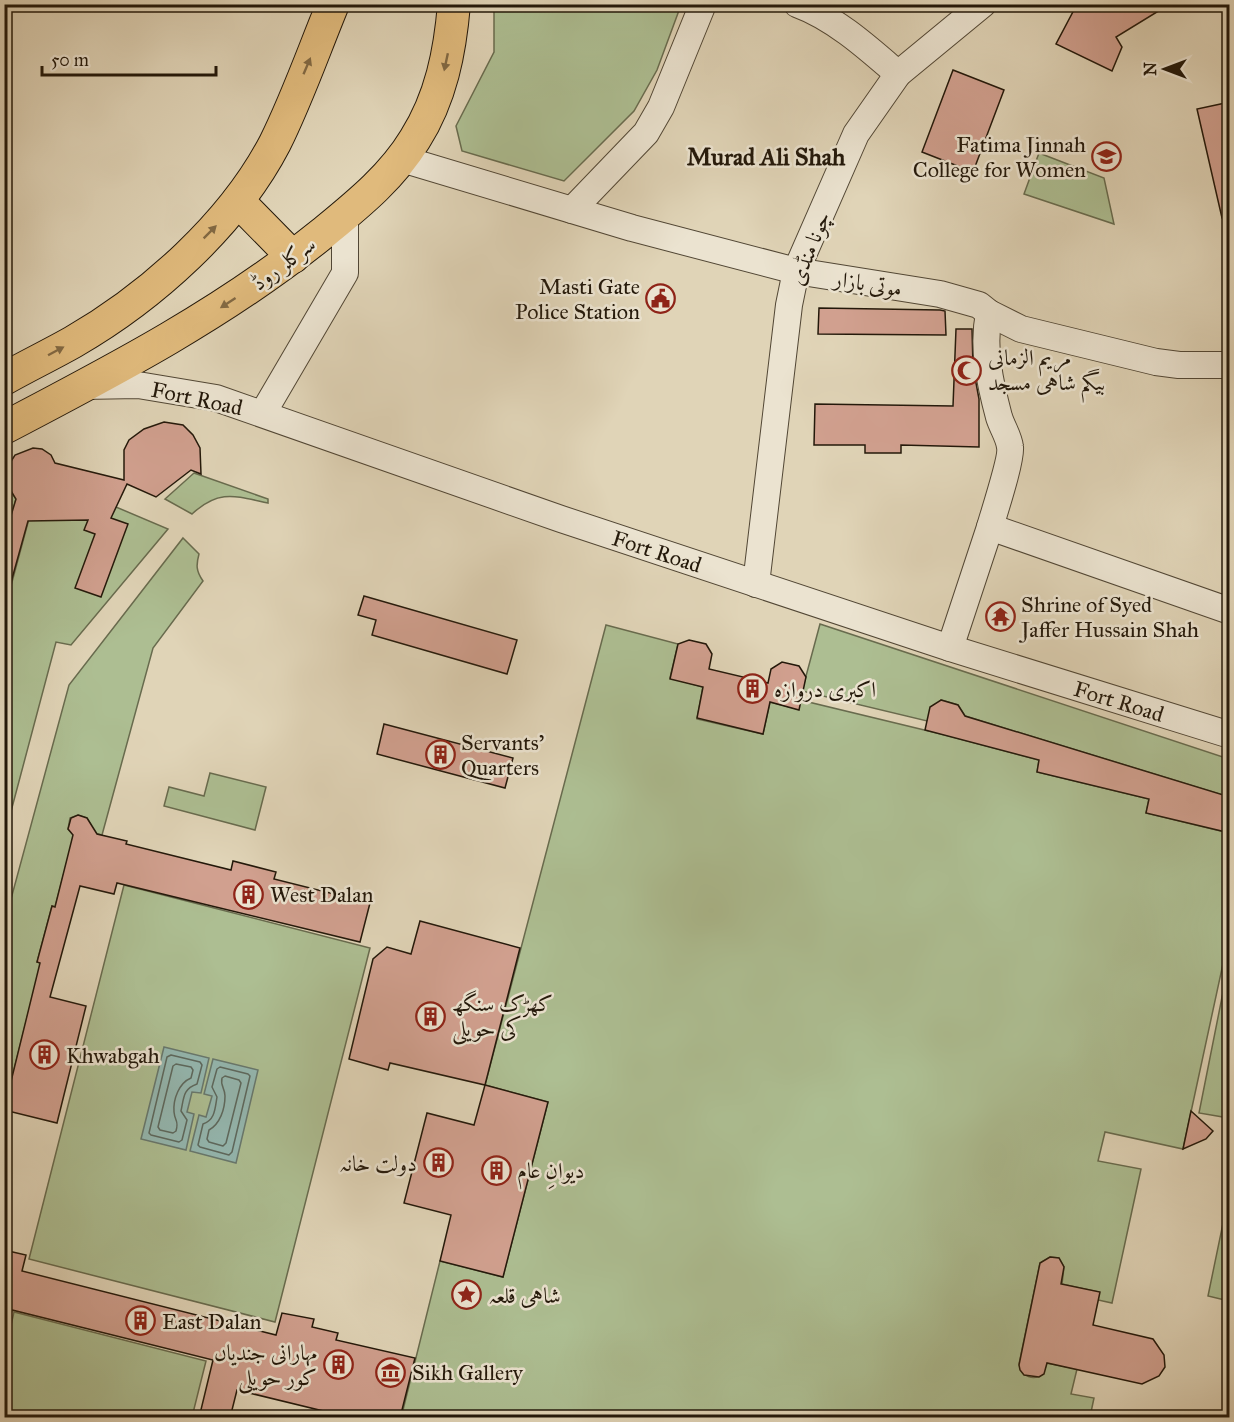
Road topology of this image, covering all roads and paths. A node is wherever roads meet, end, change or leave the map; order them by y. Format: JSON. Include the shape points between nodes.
{"nodes":[{"id":1,"x":333,"y":4,"type":"edge"},
{"id":2,"x":454,"y":4,"type":"edge"},
{"id":3,"x":703,"y":4,"type":"edge"},
{"id":4,"x":796,"y":4,"type":"edge"},
{"id":5,"x":983,"y":4,"type":"edge"},
{"id":6,"x":898,"y":74,"type":"junction"},
{"id":7,"x":402,"y":159,"type":"junction"},
{"id":8,"x":238,"y":201,"type":"junction"},
{"id":9,"x":572,"y":210,"type":"junction"},
{"id":10,"x":345,"y":215,"type":"junction"},
{"id":11,"x":293,"y":257,"type":"junction"},
{"id":12,"x":796,"y":271,"type":"junction"},
{"id":13,"x":989,"y":313,"type":"junction"},
{"id":14,"x":1230,"y":365,"type":"edge"},
{"id":15,"x":4,"y":379,"type":"edge"},
{"id":16,"x":83,"y":386,"type":"junction"},
{"id":17,"x":263,"y":413,"type":"junction"},
{"id":18,"x":4,"y":428,"type":"edge"},
{"id":19,"x":990,"y":527,"type":"junction"},
{"id":20,"x":756,"y":584,"type":"junction"},
{"id":21,"x":1230,"y":611,"type":"edge"},
{"id":22,"x":950,"y":648,"type":"junction"},
{"id":23,"x":1230,"y":735,"type":"edge"}],
"edges":[{"from":8,"to":1,"type":"main road","one_way":true,"via":[[275,142]]},
{"from":2,"to":7,"type":"main road","name":"سرکلر روڈ","one_way":true,"via":[[440,86],[427,118]]},
{"from":3,"to":9,"type":"street","via":[[661,107],[646,133]]},
{"from":4,"to":6,"type":"street","via":[[816,11]]},
{"from":5,"to":6,"type":"street","name":"چونا منڈی"},
{"from":6,"to":12,"type":"street","name":"چونا منڈی","via":[[856,134]]},
{"from":7,"to":9,"type":"street","name":"موتی بازار"},
{"from":7,"to":10,"type":"main road","name":"سرکلر روڈ"},
{"from":8,"to":11,"type":"main road"},
{"from":15,"to":8,"type":"main road","one_way":true,"via":[[111,318],[175,266]]},
{"from":9,"to":12,"type":"street","name":"موتی بازار"},
{"from":10,"to":11,"type":"main road","name":"سرکلر روڈ"},
{"from":10,"to":17,"type":"street","via":[[345,273]]},
{"from":11,"to":16,"type":"main road","name":"سرکلر روڈ","one_way":true,"via":[[195,324]]},
{"from":12,"to":13,"type":"street","name":"موتی بازار","via":[[940,294],[979,305]]},
{"from":12,"to":20,"type":"street","name":"چونا منڈی"},
{"from":13,"to":14,"type":"street","name":"موتی بازار","via":[[1021,329],[1156,362]]},
{"from":13,"to":19,"type":"street","via":[[989,375],[1011,448]]},
{"from":16,"to":17,"type":"street","name":"Fort Road","via":[[138,385],[216,398]]},
{"from":16,"to":18,"type":"main road","name":"سرکلر روڈ"},
{"from":17,"to":20,"type":"street","name":"Fort Road"},
{"from":19,"to":21,"type":"street"},
{"from":19,"to":22,"type":"street"},
{"from":20,"to":22,"type":"street","name":"Fort Road"},
{"from":22,"to":23,"type":"street","name":"Fort Road"}]}
